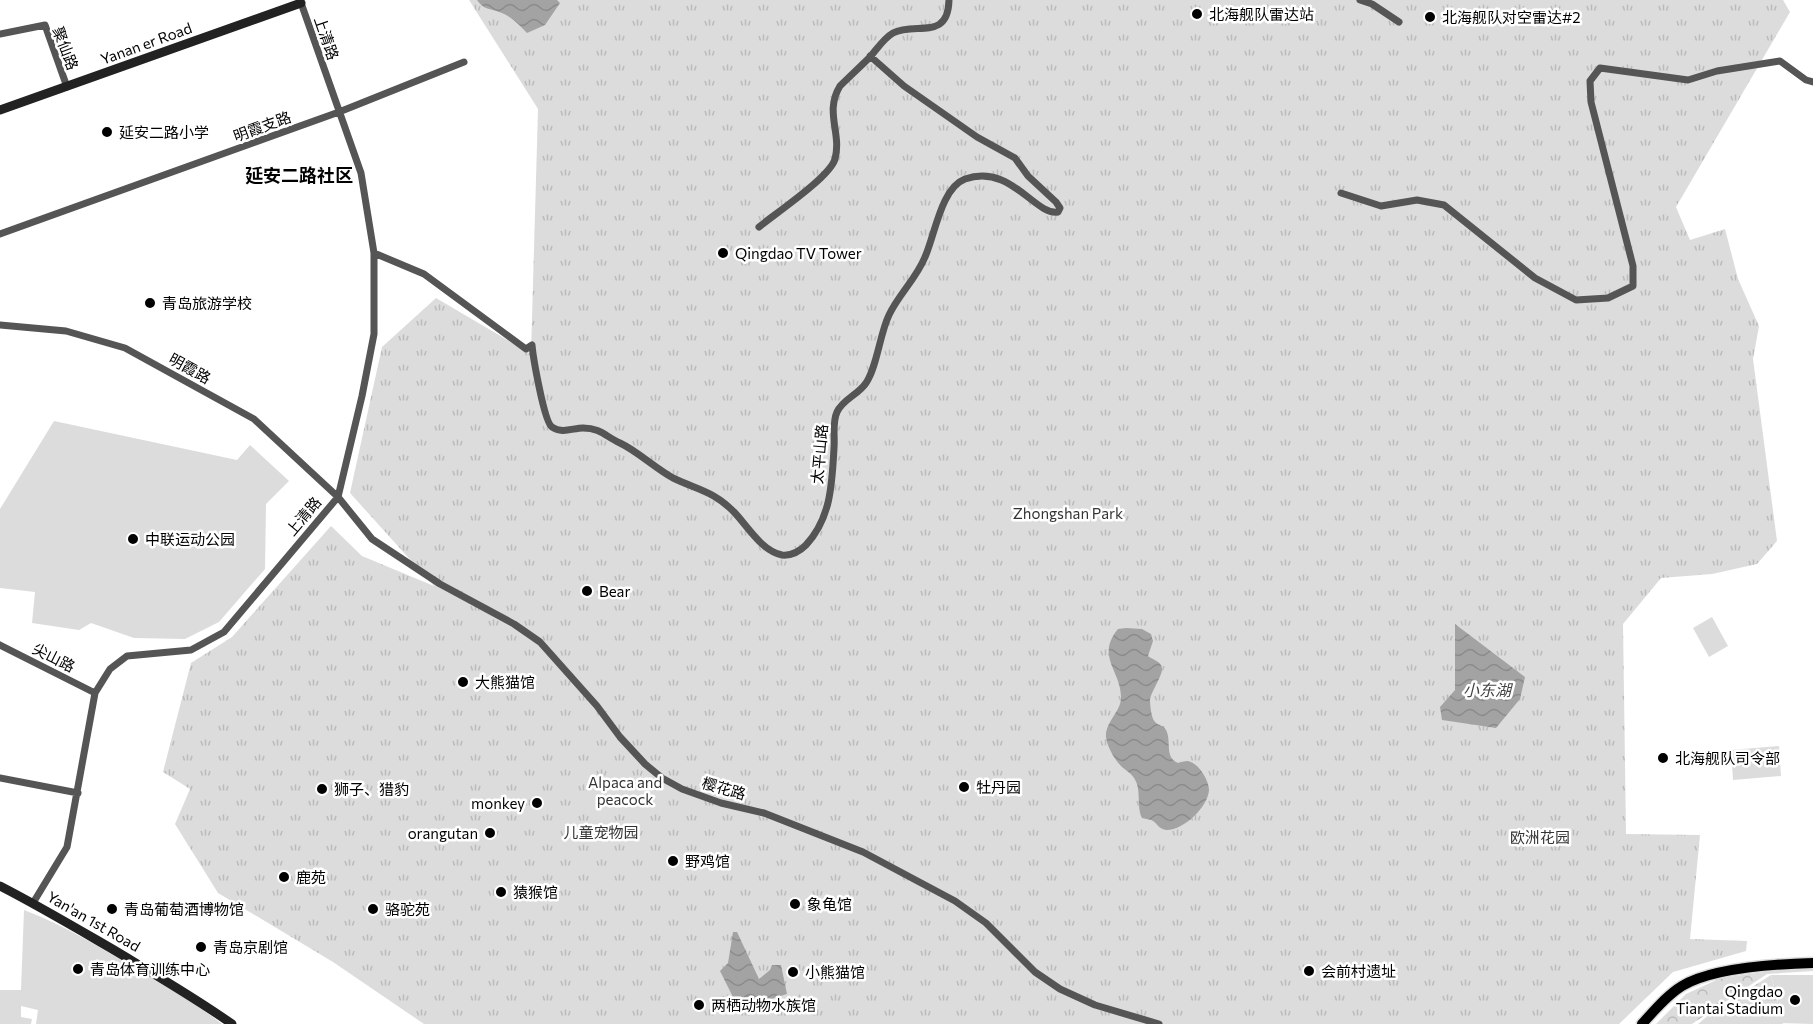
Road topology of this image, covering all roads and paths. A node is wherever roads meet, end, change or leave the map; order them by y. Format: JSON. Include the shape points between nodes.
{"nodes":[{"id":1,"x":949,"y":0,"type":"edge"},
{"id":2,"x":1360,"y":0,"type":"edge"},
{"id":3,"x":300,"y":2,"type":"edge"},
{"id":4,"x":1399,"y":22,"type":"dead end"},
{"id":5,"x":0,"y":34,"type":"edge"},
{"id":6,"x":870,"y":56,"type":"junction"},
{"id":7,"x":464,"y":62,"type":"dead end"},
{"id":8,"x":1813,"y":82,"type":"edge"},
{"id":9,"x":67,"y":87,"type":"junction"},
{"id":10,"x":0,"y":110,"type":"edge"},
{"id":11,"x":339,"y":112,"type":"junction"},
{"id":12,"x":1341,"y":193,"type":"dead end"},
{"id":13,"x":759,"y":226,"type":"dead end"},
{"id":14,"x":0,"y":234,"type":"edge"},
{"id":15,"x":374,"y":253,"type":"junction"},
{"id":16,"x":0,"y":325,"type":"edge"},
{"id":17,"x":338,"y":496,"type":"junction"},
{"id":18,"x":0,"y":645,"type":"edge"},
{"id":19,"x":95,"y":693,"type":"junction"},
{"id":20,"x":0,"y":778,"type":"edge"},
{"id":21,"x":78,"y":793,"type":"junction"},
{"id":22,"x":0,"y":886,"type":"edge"},
{"id":23,"x":33,"y":903,"type":"junction"},
{"id":24,"x":1813,"y":963,"type":"edge"},
{"id":25,"x":232,"y":1024,"type":"edge"},
{"id":26,"x":1159,"y":1024,"type":"edge"},
{"id":27,"x":1642,"y":1024,"type":"edge"}],
"edges":[{"from":1,"to":6,"type":"street","via":[[945,20],[934,27],[903,29],[891,34]]},
{"from":2,"to":4,"type":"street"},
{"from":3,"to":9,"type":"street","name":"Yanan er Road"},
{"from":3,"to":11,"type":"street","name":"上清路"},
{"from":5,"to":9,"type":"street","name":"聚仙路","via":[[45,25]]},
{"from":6,"to":13,"type":"street","via":[[834,95],[835,160],[824,175]]},
{"from":6,"to":15,"type":"street","name":"太平山路","via":[[903,86],[976,137],[1015,158],[1060,208],[1050,212],[999,178],[966,179],[953,185],[925,258],[888,318],[867,382],[838,410],[827,513],[813,537],[792,555],[773,552],[720,499],[674,478],[605,433],[585,428],[553,428],[543,405],[532,345],[526,349],[424,274]]},
{"from":7,"to":11,"type":"street","name":"明霞支路"},
{"from":8,"to":12,"type":"street","via":[[1780,61],[1688,80],[1600,68],[1590,81],[1591,102],[1633,266],[1633,286],[1608,298],[1576,300],[1535,278],[1444,205],[1417,200],[1381,206]]},
{"from":9,"to":10,"type":"street","name":"Yanan er Road"},
{"from":11,"to":14,"type":"street","name":"明霞支路"},
{"from":11,"to":15,"type":"street","name":"上清路","via":[[361,173]]},
{"from":15,"to":17,"type":"street","name":"上清路","via":[[374,334]]},
{"from":16,"to":17,"type":"street","name":"明霞路","via":[[66,331],[125,348],[254,419]]},
{"from":17,"to":19,"type":"street","name":"上清路","via":[[224,633],[190,650],[127,656],[110,669]]},
{"from":17,"to":26,"type":"street","name":"樱花路","via":[[372,539],[540,642],[624,742],[662,778],[682,789],[764,813],[872,857],[956,901],[986,923],[1035,972],[1060,988],[1095,1005]]},
{"from":18,"to":19,"type":"street","name":"尖山路"},
{"from":19,"to":21,"type":"street","name":"上清路"},
{"from":20,"to":21,"type":"street"},
{"from":21,"to":23,"type":"street","name":"上清路","via":[[67,847]]},
{"from":22,"to":23,"type":"street","name":"Yan'an 1st Road"},
{"from":23,"to":25,"type":"street","name":"Yan'an 1st Road"},
{"from":24,"to":27,"type":"main road","via":[[1770,965],[1686,984]]}]}
